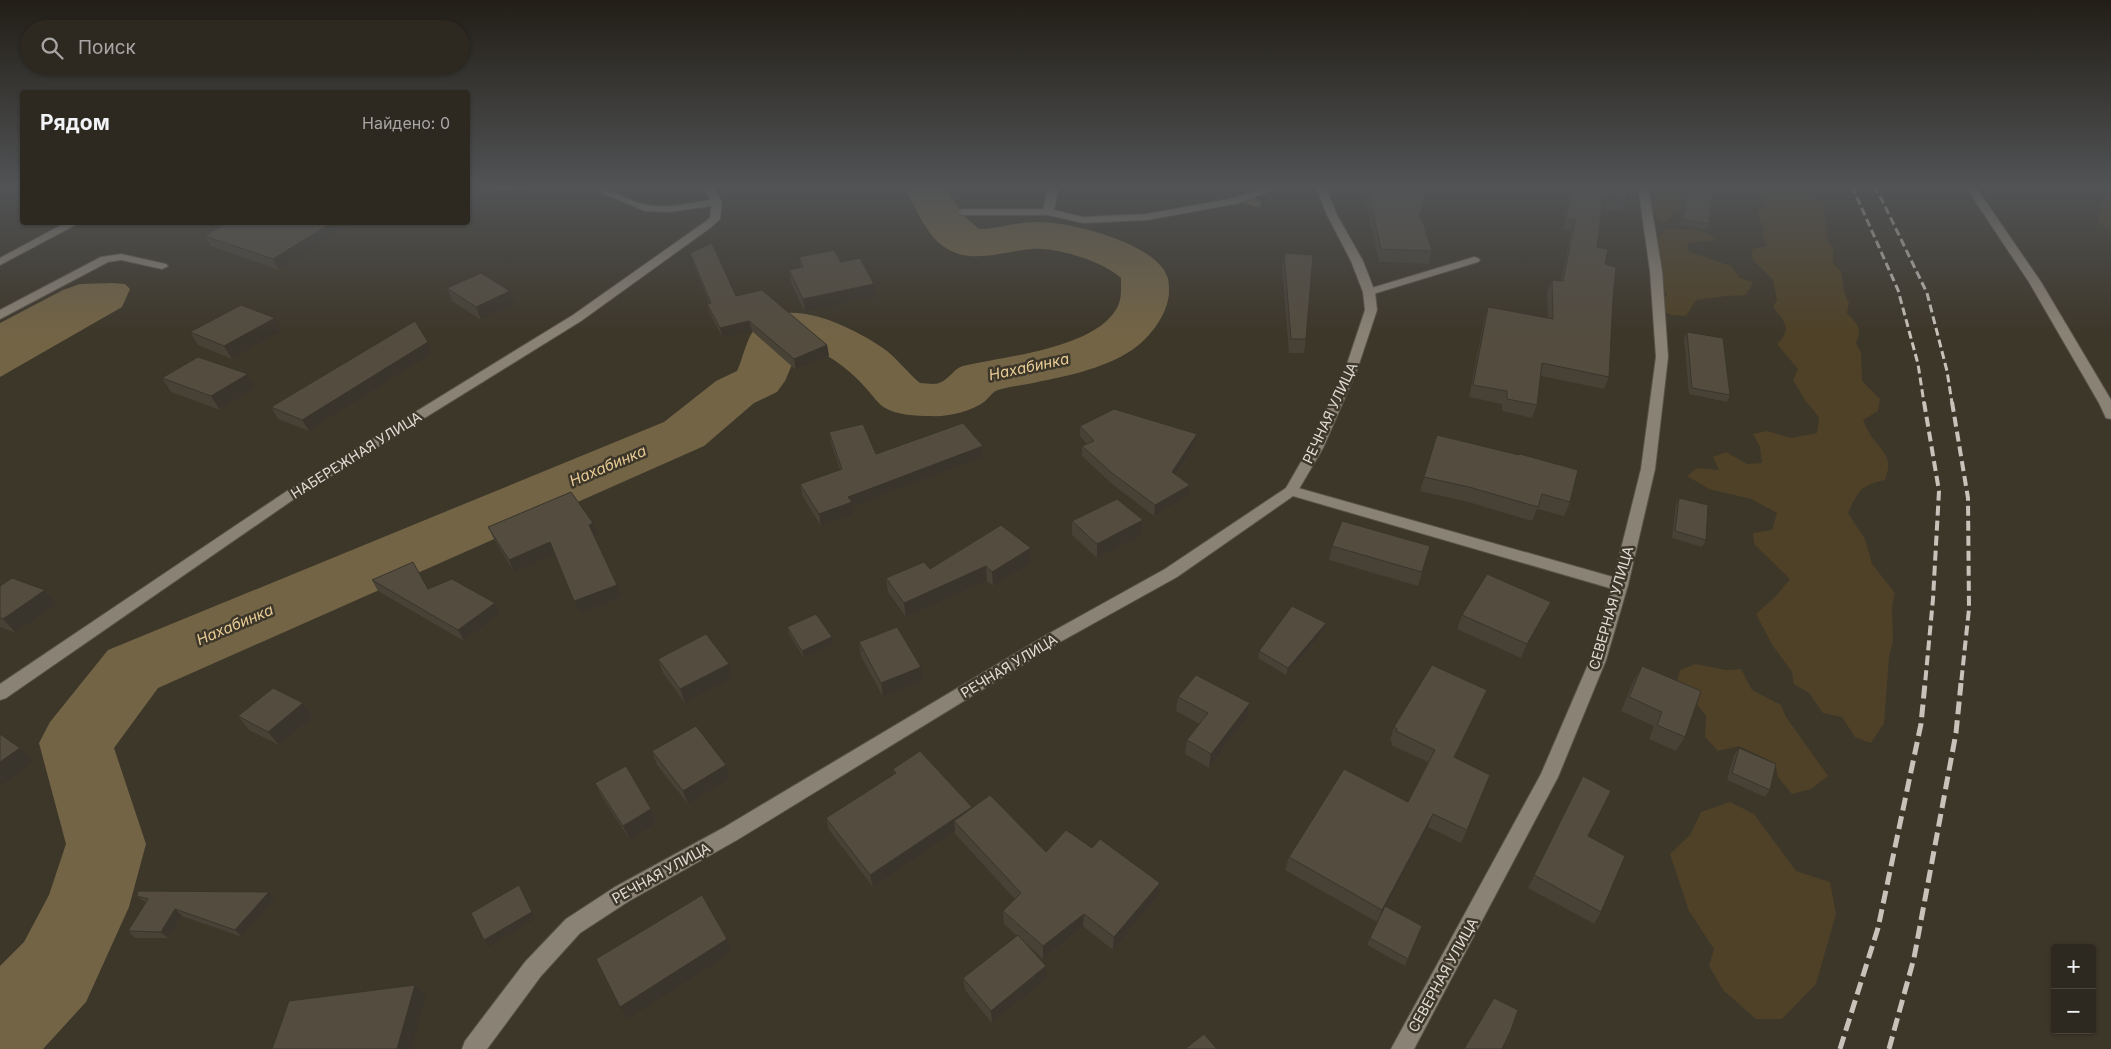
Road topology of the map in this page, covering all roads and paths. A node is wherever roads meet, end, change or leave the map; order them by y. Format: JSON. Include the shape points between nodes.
{"nodes":[{"id":1,"x":51,"y":235,"type":"edge"},
{"id":2,"x":693,"y":235,"type":"edge"},
{"id":3,"x":1343,"y":235,"type":"edge"},
{"id":4,"x":1650,"y":235,"type":"edge"},
{"id":5,"x":2003,"y":235,"type":"edge"},
{"id":6,"x":1474,"y":260,"type":"dead end"},
{"id":7,"x":0,"y":262,"type":"edge"},
{"id":8,"x":162,"y":266,"type":"dead end"},
{"id":9,"x":1369,"y":292,"type":"junction"},
{"id":10,"x":0,"y":315,"type":"edge"},
{"id":11,"x":2110,"y":411,"type":"edge"},
{"id":12,"x":1291,"y":491,"type":"junction"},
{"id":13,"x":1620,"y":585,"type":"junction"},
{"id":14,"x":0,"y":694,"type":"edge"},
{"id":15,"x":473,"y":1049,"type":"edge"},
{"id":16,"x":1402,"y":1049,"type":"edge"}],
"edges":[{"from":1,"to":7,"type":"street"},
{"from":2,"to":14,"type":"street","name":"НАБЕРЕЖНАЯ УЛИЦА","via":[[577,318],[292,494]]},
{"from":3,"to":9,"type":"street","name":"РЕЧНАЯ УЛИЦА"},
{"from":4,"to":13,"type":"street","name":"СЕВЕРНАЯ УЛИЦА","via":[[1662,357],[1648,469]]},
{"from":5,"to":11,"type":"street","via":[[2035,282]]},
{"from":6,"to":9,"type":"street"},
{"from":8,"to":10,"type":"street","via":[[121,257],[105,259]]},
{"from":9,"to":12,"type":"street","name":"РЕЧНАЯ УЛИЦА","via":[[1371,310],[1351,370],[1316,448]]},
{"from":12,"to":13,"type":"street"},
{"from":12,"to":15,"type":"street","name":"РЕЧНАЯ УЛИЦА","via":[[1171,573],[1054,638],[573,926],[533,969]]},
{"from":13,"to":16,"type":"street","name":"СЕВЕРНАЯ УЛИЦА","via":[[1598,660],[1549,777]]}]}
